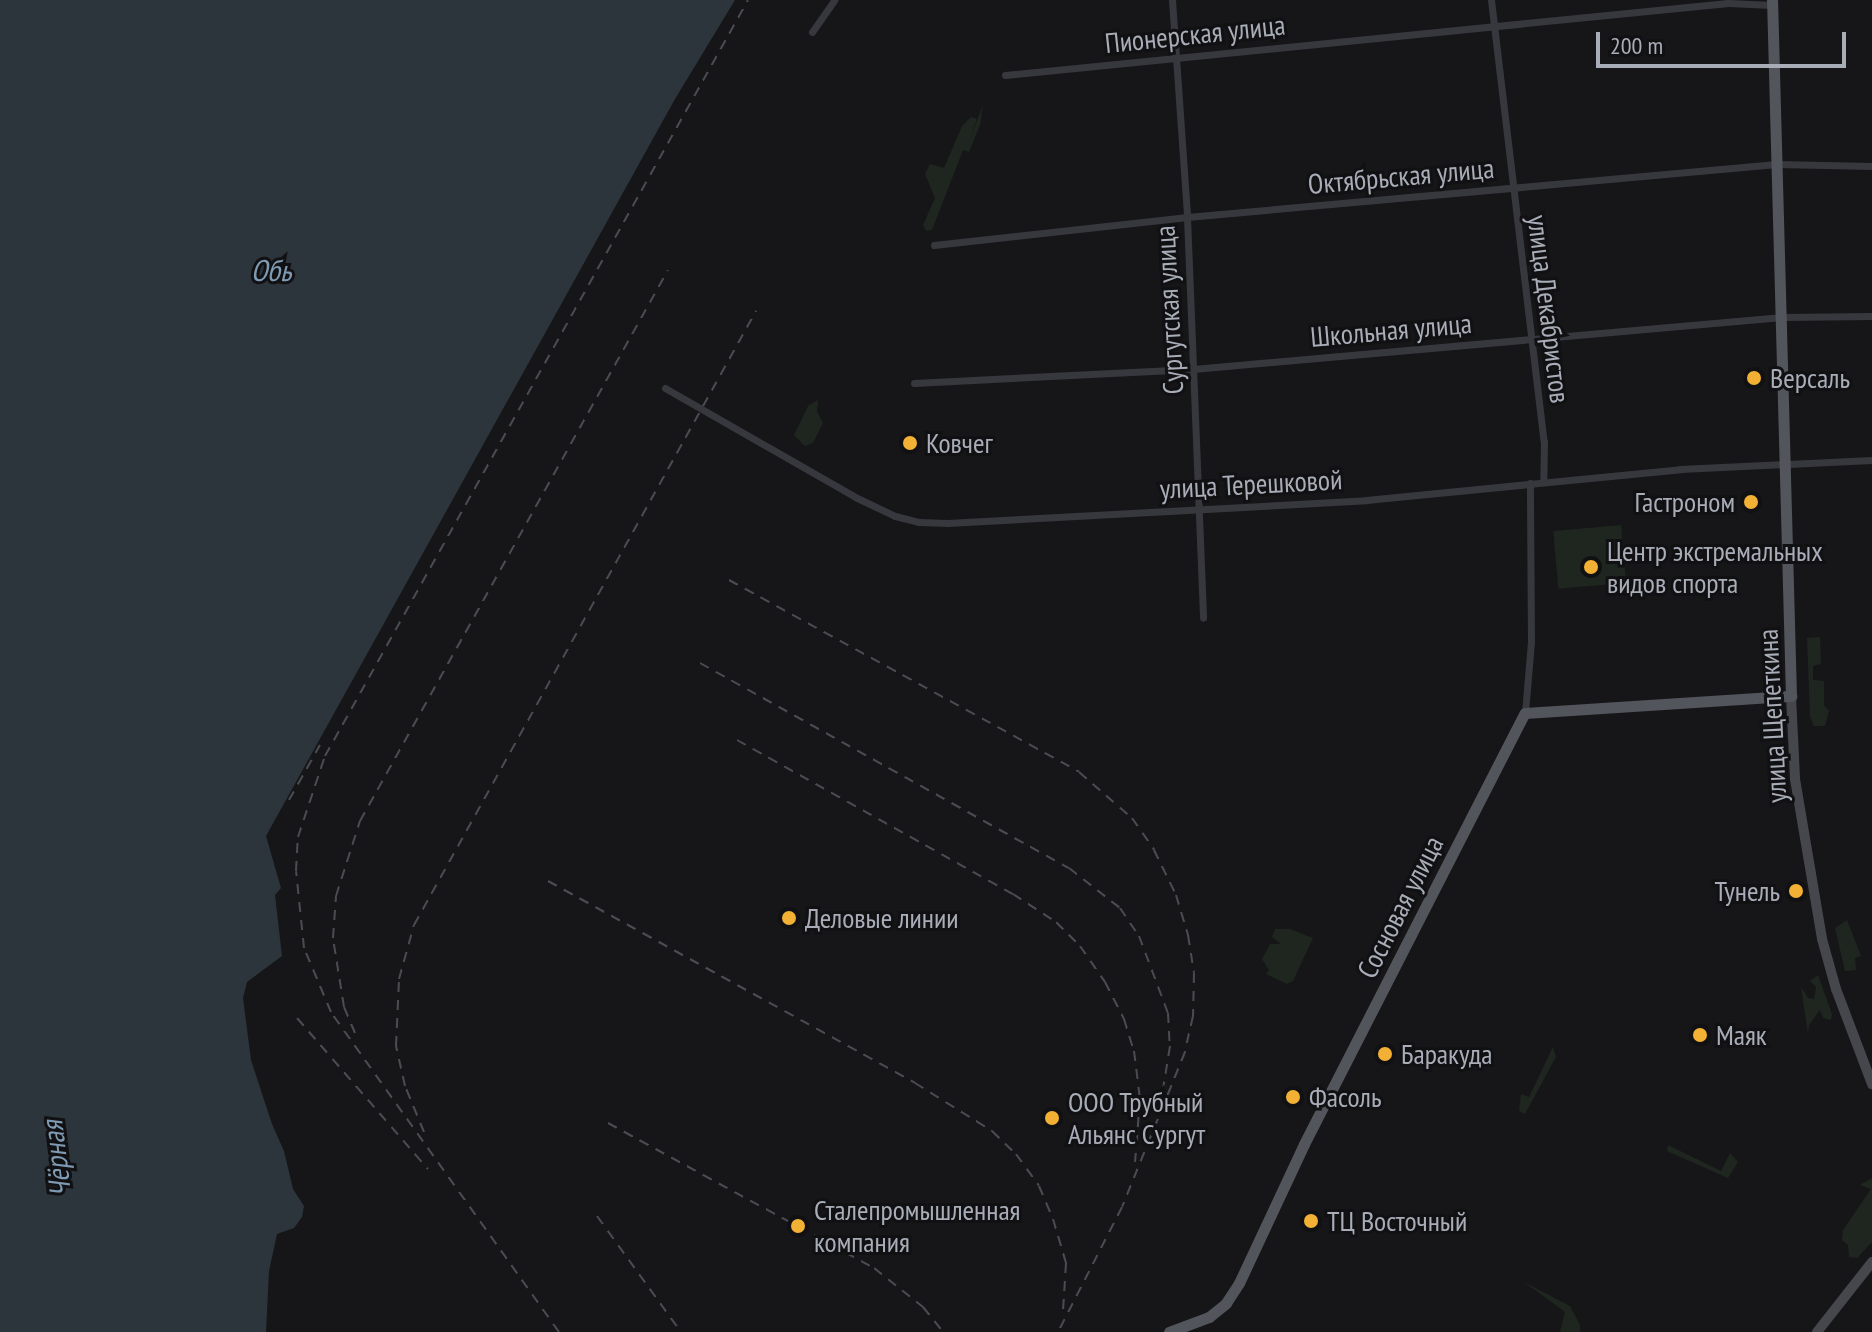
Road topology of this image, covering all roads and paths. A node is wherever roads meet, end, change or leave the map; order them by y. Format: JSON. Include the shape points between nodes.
{"nodes":[{"id":1,"x":834,"y":0,"type":"edge"},
{"id":2,"x":1172,"y":0,"type":"edge"},
{"id":3,"x":1491,"y":0,"type":"edge"},
{"id":4,"x":1772,"y":2,"type":"edge"},
{"id":5,"x":1494,"y":26,"type":"junction"},
{"id":6,"x":812,"y":32,"type":"dead end"},
{"id":7,"x":1177,"y":58,"type":"junction"},
{"id":8,"x":1005,"y":75,"type":"dead end"},
{"id":9,"x":1777,"y":164,"type":"junction"},
{"id":10,"x":1872,"y":166,"type":"edge"},
{"id":11,"x":1512,"y":189,"type":"junction"},
{"id":12,"x":1187,"y":217,"type":"junction"},
{"id":13,"x":934,"y":245,"type":"dead end"},
{"id":14,"x":1872,"y":316,"type":"edge"},
{"id":15,"x":1782,"y":317,"type":"junction"},
{"id":16,"x":1529,"y":340,"type":"junction"},
{"id":17,"x":1193,"y":369,"type":"junction"},
{"id":18,"x":914,"y":383,"type":"dead end"},
{"id":19,"x":665,"y":388,"type":"dead end"},
{"id":20,"x":1872,"y":460,"type":"edge"},
{"id":21,"x":1787,"y":463,"type":"junction"},
{"id":22,"x":1543,"y":481,"type":"junction"},
{"id":23,"x":1530,"y":483,"type":"junction"},
{"id":24,"x":1200,"y":509,"type":"junction"},
{"id":25,"x":1203,"y":618,"type":"dead end"},
{"id":26,"x":1791,"y":696,"type":"junction"},
{"id":27,"x":1525,"y":713,"type":"junction"},
{"id":28,"x":1872,"y":1084,"type":"edge"},
{"id":29,"x":1872,"y":1262,"type":"edge"},
{"id":30,"x":1169,"y":1332,"type":"edge"},
{"id":31,"x":1817,"y":1332,"type":"edge"}],
"edges":[{"from":1,"to":6,"type":"street"},
{"from":2,"to":7,"type":"street","name":"Сургутская улица"},
{"from":3,"to":5,"type":"street","name":"улица Декабристов"},
{"from":4,"to":5,"type":"street","name":"Пионерская улица"},
{"from":4,"to":9,"type":"main road","name":"улица Щепеткина"},
{"from":5,"to":7,"type":"street","name":"Пионерская улица"},
{"from":5,"to":11,"type":"street","name":"улица Декабристов"},
{"from":7,"to":8,"type":"street","name":"Пионерская улица"},
{"from":7,"to":12,"type":"street","name":"Сургутская улица"},
{"from":9,"to":10,"type":"street","name":"Октябрьская улица"},
{"from":9,"to":11,"type":"street","name":"Октябрьская улица"},
{"from":9,"to":15,"type":"main road","name":"улица Щепеткина"},
{"from":11,"to":12,"type":"street","name":"Октябрьская улица"},
{"from":11,"to":16,"type":"street","name":"улица Декабристов"},
{"from":12,"to":13,"type":"street","name":"Октябрьская улица"},
{"from":12,"to":17,"type":"street","name":"Сургутская улица"},
{"from":14,"to":15,"type":"street","name":"Школьная улица"},
{"from":15,"to":16,"type":"street","name":"Школьная улица"},
{"from":15,"to":21,"type":"main road","name":"улица Щепеткина"},
{"from":16,"to":17,"type":"street","name":"Школьная улица"},
{"from":16,"to":22,"type":"street","name":"улица Декабристов","via":[[1544,442]]},
{"from":17,"to":18,"type":"street","name":"Школьная улица"},
{"from":17,"to":24,"type":"street","name":"Сургутская улица"},
{"from":19,"to":24,"type":"street","name":"улица Терешковой","via":[[855,497],[919,522]]},
{"from":20,"to":21,"type":"street","name":"улица Терешковой"},
{"from":21,"to":22,"type":"street","name":"улица Терешковой"},
{"from":21,"to":26,"type":"main road","name":"улица Щепеткина"},
{"from":22,"to":23,"type":"street","name":"улица Терешковой"},
{"from":23,"to":24,"type":"street","name":"улица Терешковой","via":[[1366,500]]},
{"from":23,"to":27,"type":"street","via":[[1531,642]]},
{"from":24,"to":25,"type":"street","name":"Сургутская улица"},
{"from":26,"to":27,"type":"main road"},
{"from":26,"to":28,"type":"main road","name":"улица Щепеткина","via":[[1795,779],[1822,939]]},
{"from":27,"to":30,"type":"main road","name":"Сосновая улица","via":[[1304,1144],[1239,1283],[1209,1317]]},
{"from":29,"to":31,"type":"main road"}]}
